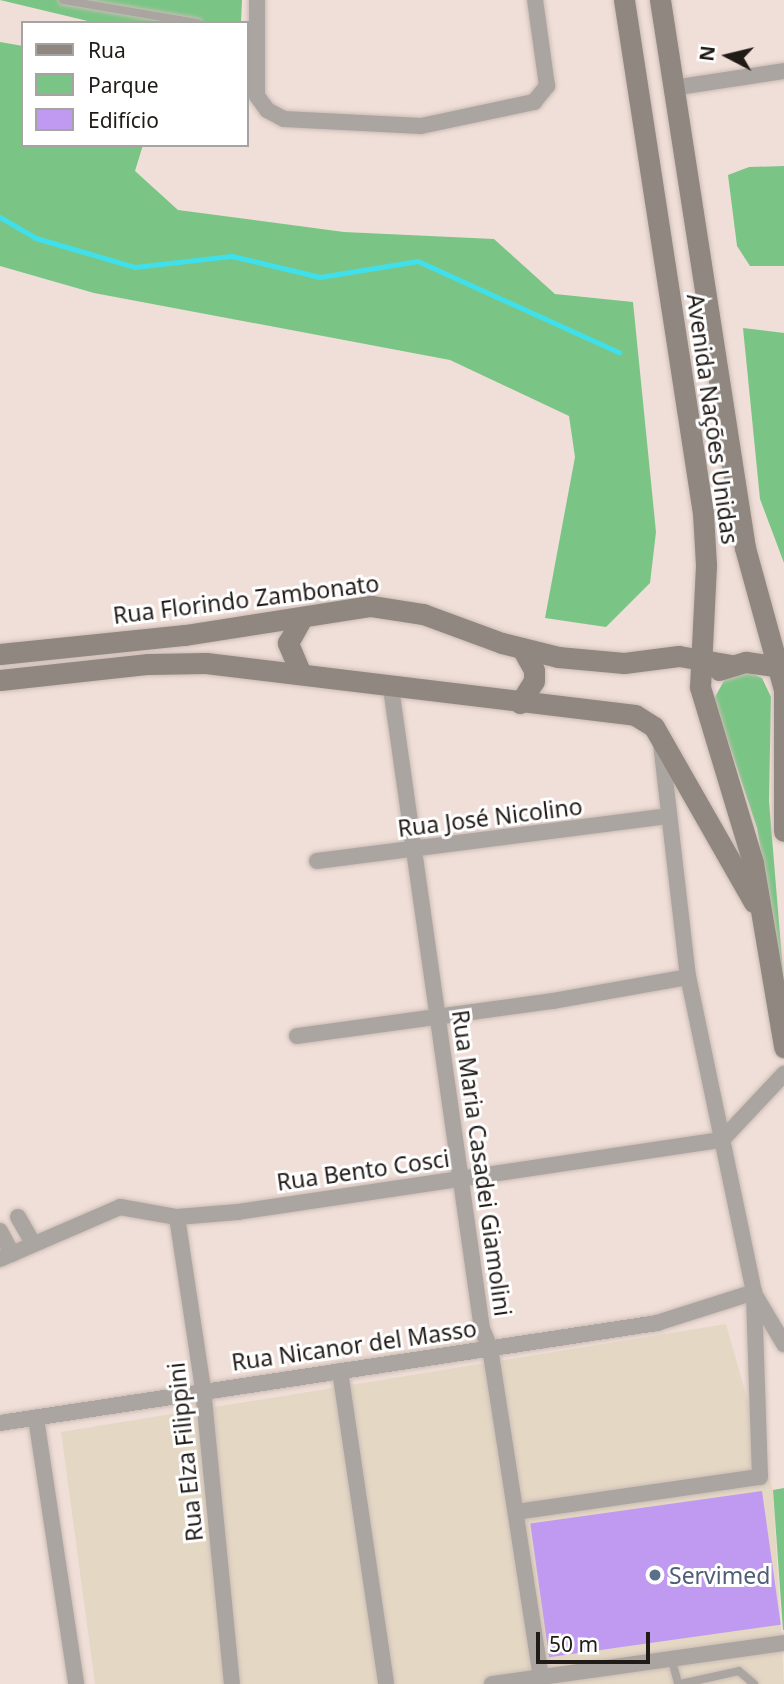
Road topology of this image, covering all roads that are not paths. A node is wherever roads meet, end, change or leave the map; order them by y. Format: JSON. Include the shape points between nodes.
{"nodes":[{"id":1,"x":63,"y":0,"type":"edge"},
{"id":2,"x":257,"y":0,"type":"edge"},
{"id":3,"x":535,"y":0,"type":"edge"},
{"id":4,"x":660,"y":0,"type":"edge"},
{"id":5,"x":621,"y":2,"type":"edge"},
{"id":6,"x":185,"y":21,"type":"edge"},
{"id":7,"x":252,"y":32,"type":"edge"},
{"id":8,"x":784,"y":71,"type":"edge"},
{"id":9,"x":673,"y":88,"type":"junction"},
{"id":10,"x":302,"y":618,"type":"junction"},
{"id":11,"x":701,"y":628,"type":"junction"},
{"id":12,"x":522,"y":648,"type":"junction"},
{"id":13,"x":0,"y":654,"type":"edge"},
{"id":14,"x":701,"y":657,"type":"junction"},
{"id":15,"x":624,"y":663,"type":"junction"},
{"id":16,"x":732,"y":665,"type":"junction"},
{"id":17,"x":782,"y":667,"type":"junction"},
{"id":18,"x":301,"y":674,"type":"junction"},
{"id":19,"x":0,"y":680,"type":"edge"},
{"id":20,"x":700,"y":687,"type":"junction"},
{"id":21,"x":391,"y":688,"type":"junction"},
{"id":22,"x":784,"y":691,"type":"edge"},
{"id":23,"x":520,"y":703,"type":"junction"},
{"id":24,"x":661,"y":742,"type":"junction"},
{"id":25,"x":669,"y":816,"type":"junction"},
{"id":26,"x":784,"y":831,"type":"edge"},
{"id":27,"x":414,"y":850,"type":"junction"},
{"id":28,"x":317,"y":861,"type":"dead end"},
{"id":29,"x":763,"y":916,"type":"junction"},
{"id":30,"x":688,"y":977,"type":"junction"},
{"id":31,"x":439,"y":1016,"type":"junction"},
{"id":32,"x":297,"y":1036,"type":"dead end"},
{"id":33,"x":784,"y":1047,"type":"edge"},
{"id":34,"x":784,"y":1074,"type":"edge"},
{"id":35,"x":722,"y":1140,"type":"junction"},
{"id":36,"x":464,"y":1179,"type":"junction"},
{"id":37,"x":18,"y":1217,"type":"dead end"},
{"id":38,"x":177,"y":1217,"type":"junction"},
{"id":39,"x":0,"y":1231,"type":"edge"},
{"id":40,"x":33,"y":1243,"type":"junction"},
{"id":41,"x":6,"y":1256,"type":"edge"},
{"id":42,"x":754,"y":1292,"type":"junction"},
{"id":43,"x":784,"y":1344,"type":"edge"},
{"id":44,"x":490,"y":1348,"type":"junction"},
{"id":45,"x":340,"y":1371,"type":"junction"},
{"id":46,"x":203,"y":1390,"type":"junction"},
{"id":47,"x":36,"y":1418,"type":"junction"},
{"id":48,"x":0,"y":1423,"type":"edge"},
{"id":49,"x":516,"y":1512,"type":"junction"},
{"id":50,"x":784,"y":1643,"type":"edge"},
{"id":51,"x":757,"y":1647,"type":"junction"},
{"id":52,"x":784,"y":1652,"type":"edge"},
{"id":53,"x":671,"y":1657,"type":"junction"},
{"id":54,"x":542,"y":1680,"type":"edge"},
{"id":55,"x":76,"y":1684,"type":"edge"},
{"id":56,"x":232,"y":1684,"type":"edge"},
{"id":57,"x":386,"y":1684,"type":"edge"},
{"id":58,"x":492,"y":1684,"type":"edge"},
{"id":59,"x":679,"y":1684,"type":"edge"},
{"id":60,"x":754,"y":1684,"type":"edge"}],
"edges":[{"from":1,"to":6,"type":"lane"},
{"from":2,"to":7,"type":"street"},
{"from":3,"to":7,"type":"street","via":[[547,86],[534,102],[421,126],[284,118],[267,110],[257,96]]},
{"from":4,"to":9,"type":"main road","name":"Avenida Nações Unidas"},
{"from":5,"to":9,"type":"main road","via":[[638,18],[651,84]]},
{"from":5,"to":11,"type":"main road","name":"Avenida Nações Unidas","via":[[703,513],[706,565]]},
{"from":8,"to":9,"type":"street"},
{"from":9,"to":17,"type":"main road","name":"Avenida Nações Unidas","via":[[745,548]]},
{"from":10,"to":12,"type":"main road","name":"Rua Florindo Zambonato","via":[[371,606],[404,609]]},
{"from":10,"to":13,"type":"main road","name":"Rua Florindo Zambonato"},
{"from":10,"to":18,"type":"main road","via":[[288,643]]},
{"from":11,"to":14,"type":"main road","name":"Avenida Nações Unidas"},
{"from":11,"to":15,"type":"main road","via":[[656,656]]},
{"from":12,"to":15,"type":"main road","name":"Rua Florindo Zambonato","via":[[558,657]]},
{"from":12,"to":23,"type":"main road","via":[[534,670],[534,681]]},
{"from":14,"to":15,"type":"main road","name":"Rua Florindo Zambonato"},
{"from":14,"to":16,"type":"main road","name":"Rua Florindo Zambonato"},
{"from":14,"to":20,"type":"main road","name":"Avenida Nações Unidas"},
{"from":16,"to":17,"type":"main road","name":"Rua Florindo Zambonato","via":[[746,662]]},
{"from":16,"to":20,"type":"main road","via":[[713,672]]},
{"from":17,"to":22,"type":"main road","name":"Avenida Nações Unidas"},
{"from":18,"to":19,"type":"main road","via":[[171,664]]},
{"from":18,"to":21,"type":"main road"},
{"from":20,"to":29,"type":"main road","name":"Avenida Nações Unidas","via":[[747,837]]},
{"from":21,"to":23,"type":"main road"},
{"from":21,"to":27,"type":"street","name":"Rua Maria Casadei Giamolini"},
{"from":22,"to":26,"type":"main road","name":"Avenida Nações Unidas"},
{"from":23,"to":24,"type":"main road","via":[[635,715],[654,727]]},
{"from":24,"to":25,"type":"street"},
{"from":24,"to":29,"type":"main road"},
{"from":25,"to":27,"type":"street","name":"Rua José Nicolino"},
{"from":25,"to":30,"type":"street"},
{"from":27,"to":28,"type":"street","name":"Rua José Nicolino"},
{"from":27,"to":31,"type":"street","name":"Rua Maria Casadei Giamolini"},
{"from":29,"to":33,"type":"main road","name":"Avenida Nações Unidas"},
{"from":30,"to":31,"type":"street"},
{"from":30,"to":35,"type":"street"},
{"from":31,"to":32,"type":"street"},
{"from":31,"to":36,"type":"street","name":"Rua Maria Casadei Giamolini"},
{"from":34,"to":35,"type":"street"},
{"from":35,"to":36,"type":"street","name":"Rua Bento Cosci"},
{"from":35,"to":42,"type":"street"},
{"from":36,"to":38,"type":"street","name":"Rua Bento Cosci"},
{"from":36,"to":44,"type":"street","name":"Rua Maria Casadei Giamolini","via":[[482,1329]]},
{"from":37,"to":40,"type":"street"},
{"from":38,"to":40,"type":"street","name":"Rua Bento Cosci","via":[[120,1207]]},
{"from":38,"to":46,"type":"street","name":"Rua Elza Filippini"},
{"from":39,"to":41,"type":"street"},
{"from":40,"to":41,"type":"street","name":"Rua Bento Cosci"},
{"from":42,"to":43,"type":"street"},
{"from":42,"to":44,"type":"street","name":"Rua Nicanor del Masso","via":[[657,1323]]},
{"from":42,"to":49,"type":"street","via":[[760,1477]]},
{"from":44,"to":45,"type":"street","name":"Rua Nicanor del Masso"},
{"from":44,"to":49,"type":"street","name":"Rua Maria Casadei Giamolini"},
{"from":45,"to":46,"type":"street","name":"Rua Nicanor del Masso"},
{"from":45,"to":57,"type":"street"},
{"from":46,"to":47,"type":"street","name":"Rua Nicanor del Masso"},
{"from":46,"to":56,"type":"street","name":"Rua Elza Filippini"},
{"from":47,"to":48,"type":"street","name":"Rua Nicanor del Masso"},
{"from":47,"to":55,"type":"street"},
{"from":49,"to":54,"type":"street","name":"Rua Maria Casadei Giamolini"},
{"from":50,"to":51,"type":"street"},
{"from":51,"to":52,"type":"street"},
{"from":51,"to":53,"type":"street"},
{"from":53,"to":54,"type":"street"},
{"from":53,"to":59,"type":"lane"},
{"from":54,"to":58,"type":"street"},
{"from":59,"to":60,"type":"lane","via":[[739,1671]]}]}
